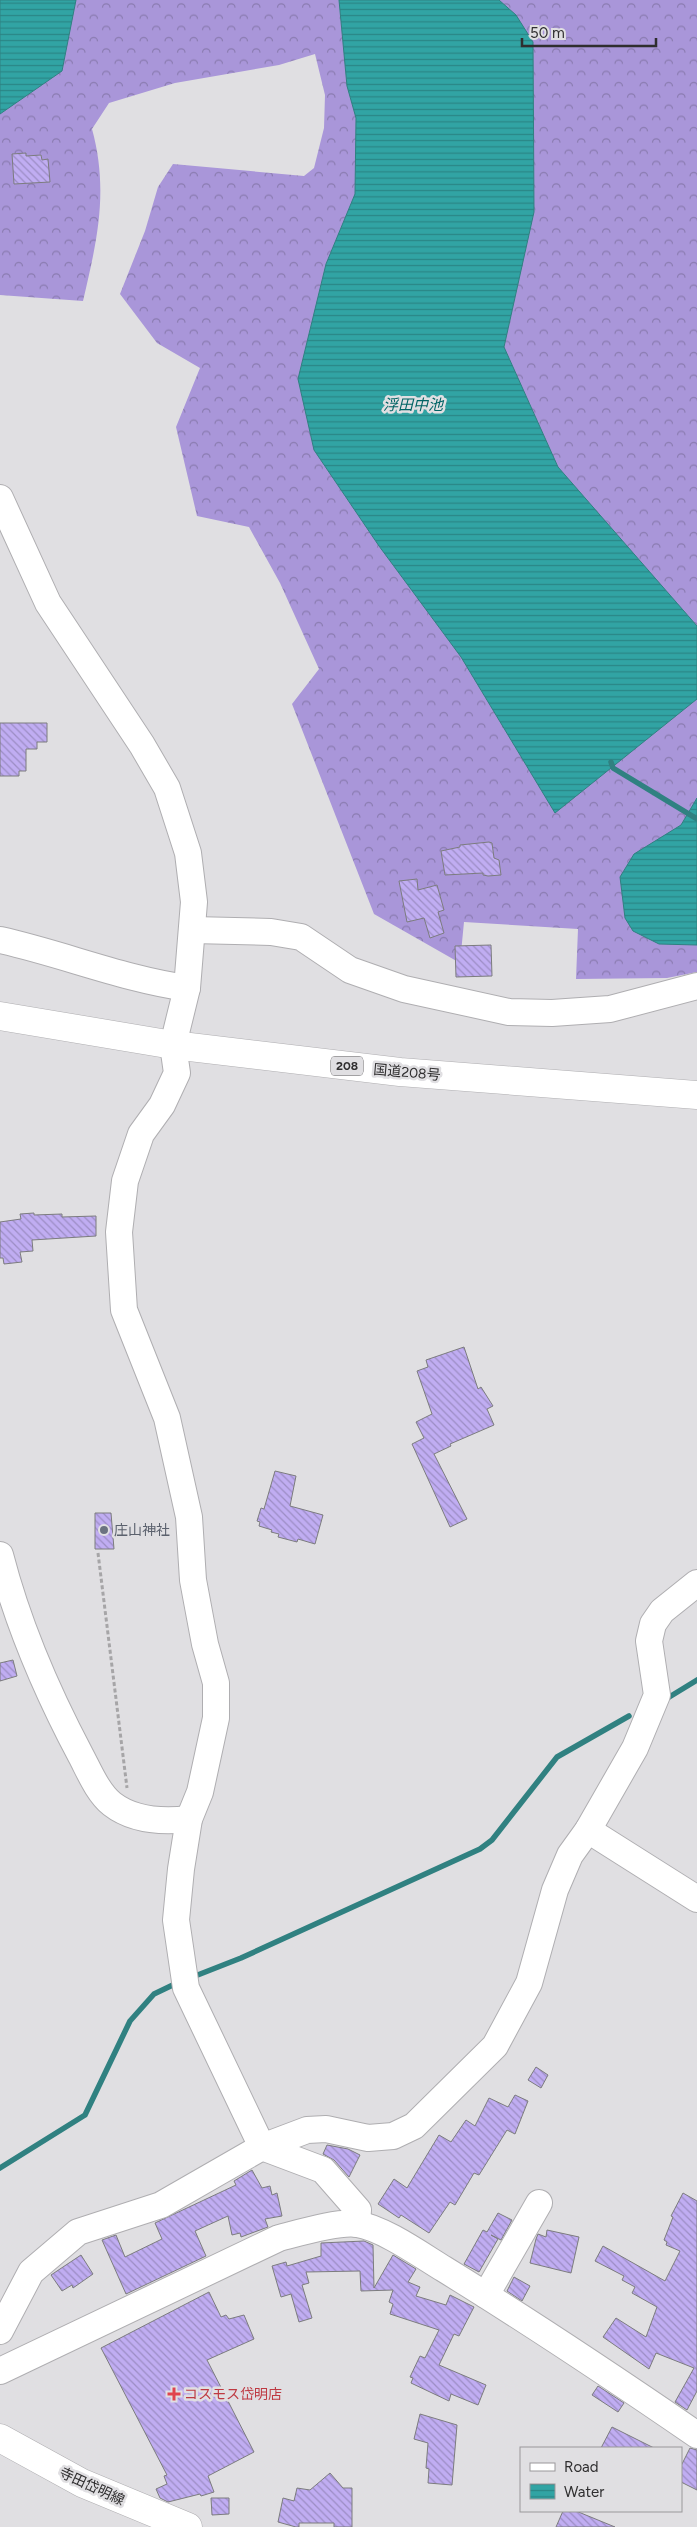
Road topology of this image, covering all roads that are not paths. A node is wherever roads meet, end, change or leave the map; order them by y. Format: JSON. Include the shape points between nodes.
{"nodes":[{"id":1,"x":0,"y":498,"type":"edge"},
{"id":2,"x":192,"y":930,"type":"junction"},
{"id":3,"x":0,"y":940,"type":"edge"},
{"id":4,"x":697,"y":986,"type":"edge"},
{"id":5,"x":187,"y":988,"type":"junction"},
{"id":6,"x":0,"y":1016,"type":"edge"},
{"id":7,"x":174,"y":1045,"type":"junction"},
{"id":8,"x":697,"y":1095,"type":"edge"},
{"id":9,"x":0,"y":1555,"type":"edge"},
{"id":10,"x":697,"y":1583,"type":"edge"},
{"id":11,"x":189,"y":1819,"type":"junction"},
{"id":12,"x":588,"y":1830,"type":"junction"},
{"id":13,"x":697,"y":1899,"type":"edge"},
{"id":14,"x":262,"y":2148,"type":"junction"},
{"id":15,"x":539,"y":2203,"type":"dead end"},
{"id":16,"x":357,"y":2224,"type":"junction"},
{"id":17,"x":486,"y":2295,"type":"junction"},
{"id":18,"x":0,"y":2331,"type":"edge"},
{"id":19,"x":0,"y":2371,"type":"edge"},
{"id":20,"x":697,"y":2435,"type":"edge"},
{"id":21,"x":0,"y":2438,"type":"edge"},
{"id":22,"x":188,"y":2527,"type":"edge"}],
"edges":[{"from":1,"to":2,"type":"street","via":[[48,603],[167,788],[188,853],[194,902]]},
{"from":2,"to":4,"type":"street","via":[[302,936],[350,970],[404,989],[509,1012],[552,1014],[610,1009]]},
{"from":2,"to":5,"type":"street"},
{"from":3,"to":5,"type":"street","via":[[52,952],[121,975]]},
{"from":5,"to":7,"type":"street"},
{"from":6,"to":7,"type":"main road","name":"国道208号","number":"208"},
{"from":7,"to":8,"type":"main road","name":"国道208号","number":"208","via":[[400,1072]]},
{"from":7,"to":11,"type":"street","via":[[177,1073],[162,1105],[141,1134],[125,1181],[119,1232],[124,1310],[167,1418],[190,1517],[193,1580],[216,1683],[216,1718],[200,1792]]},
{"from":9,"to":11,"type":"street","via":[[12,1600],[33,1654],[68,1731],[100,1789],[111,1804],[131,1815],[166,1822]]},
{"from":10,"to":12,"type":"street","via":[[662,1611],[653,1624],[649,1641],[657,1695],[635,1748]]},
{"from":11,"to":14,"type":"street","via":[[176,1920],[184,1979]]},
{"from":12,"to":13,"type":"street"},
{"from":12,"to":14,"type":"street","via":[[570,1855],[555,1890],[524,1991],[495,2046],[449,2092],[414,2126],[393,2136],[368,2138],[326,2128],[306,2130]]},
{"from":14,"to":16,"type":"street","via":[[323,2170],[358,2210]]},
{"from":14,"to":18,"type":"street","via":[[161,2205],[78,2232],[31,2272]]},
{"from":15,"to":17,"type":"street"},
{"from":16,"to":17,"type":"street","via":[[392,2238]]},
{"from":16,"to":19,"type":"street","via":[[319,2228],[279,2238]]},
{"from":17,"to":20,"type":"street"},
{"from":21,"to":22,"type":"main road","name":"寺田岱明線","via":[[82,2483]]}]}
